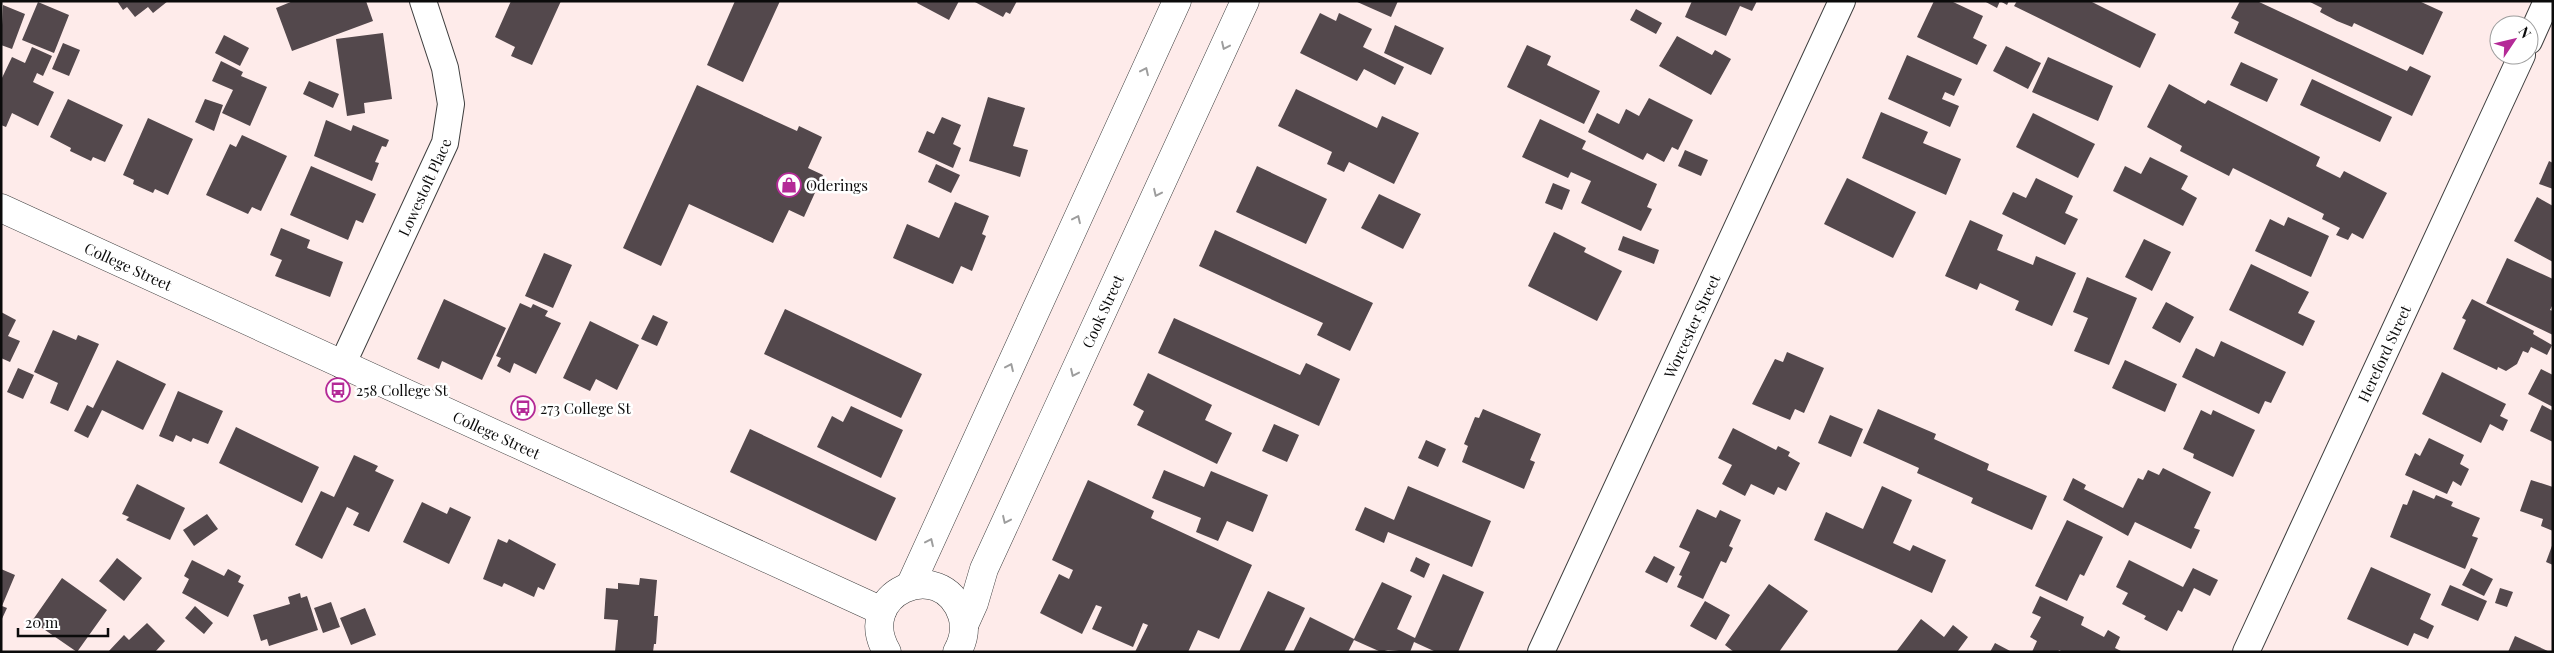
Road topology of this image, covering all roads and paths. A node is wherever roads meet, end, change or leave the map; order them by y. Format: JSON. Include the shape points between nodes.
{"nodes":[{"id":1,"x":422,"y":1,"type":"edge"},
{"id":2,"x":1177,"y":1,"type":"edge"},
{"id":3,"x":1245,"y":1,"type":"edge"},
{"id":4,"x":1842,"y":1,"type":"edge"},
{"id":5,"x":2547,"y":1,"type":"edge"},
{"id":6,"x":2539,"y":19,"type":"edge"},
{"id":7,"x":2517,"y":65,"type":"edge"},
{"id":8,"x":1,"y":208,"type":"edge"},
{"id":9,"x":342,"y":365,"type":"junction"},
{"id":10,"x":910,"y":586,"type":"junction"},
{"id":11,"x":882,"y":612,"type":"junction"},
{"id":12,"x":962,"y":644,"type":"edge"},
{"id":13,"x":882,"y":648,"type":"edge"},
{"id":14,"x":1542,"y":652,"type":"edge"},
{"id":15,"x":2246,"y":652,"type":"edge"}],
"edges":[{"from":1,"to":9,"type":"street","name":"Lowestoft Place","via":[[445,68],[451,104],[445,144]]},
{"from":10,"to":2,"type":"street","one_way":true},
{"from":3,"to":12,"type":"street","name":"Cook Street","one_way":true,"via":[[984,569]]},
{"from":4,"to":14,"type":"street","name":"Worcester Street"},
{"from":5,"to":6,"type":"street"},
{"from":7,"to":15,"type":"street","name":"Hereford Street"},
{"from":8,"to":9,"type":"street","name":"College Street"},
{"from":9,"to":11,"type":"street","name":"College Street"},
{"from":10,"to":11,"type":"street","via":[[893,596]]},
{"from":10,"to":12,"type":"street","via":[[922,584],[945,592],[954,600]]},
{"from":11,"to":13,"type":"street","via":[[879,627]]}]}
